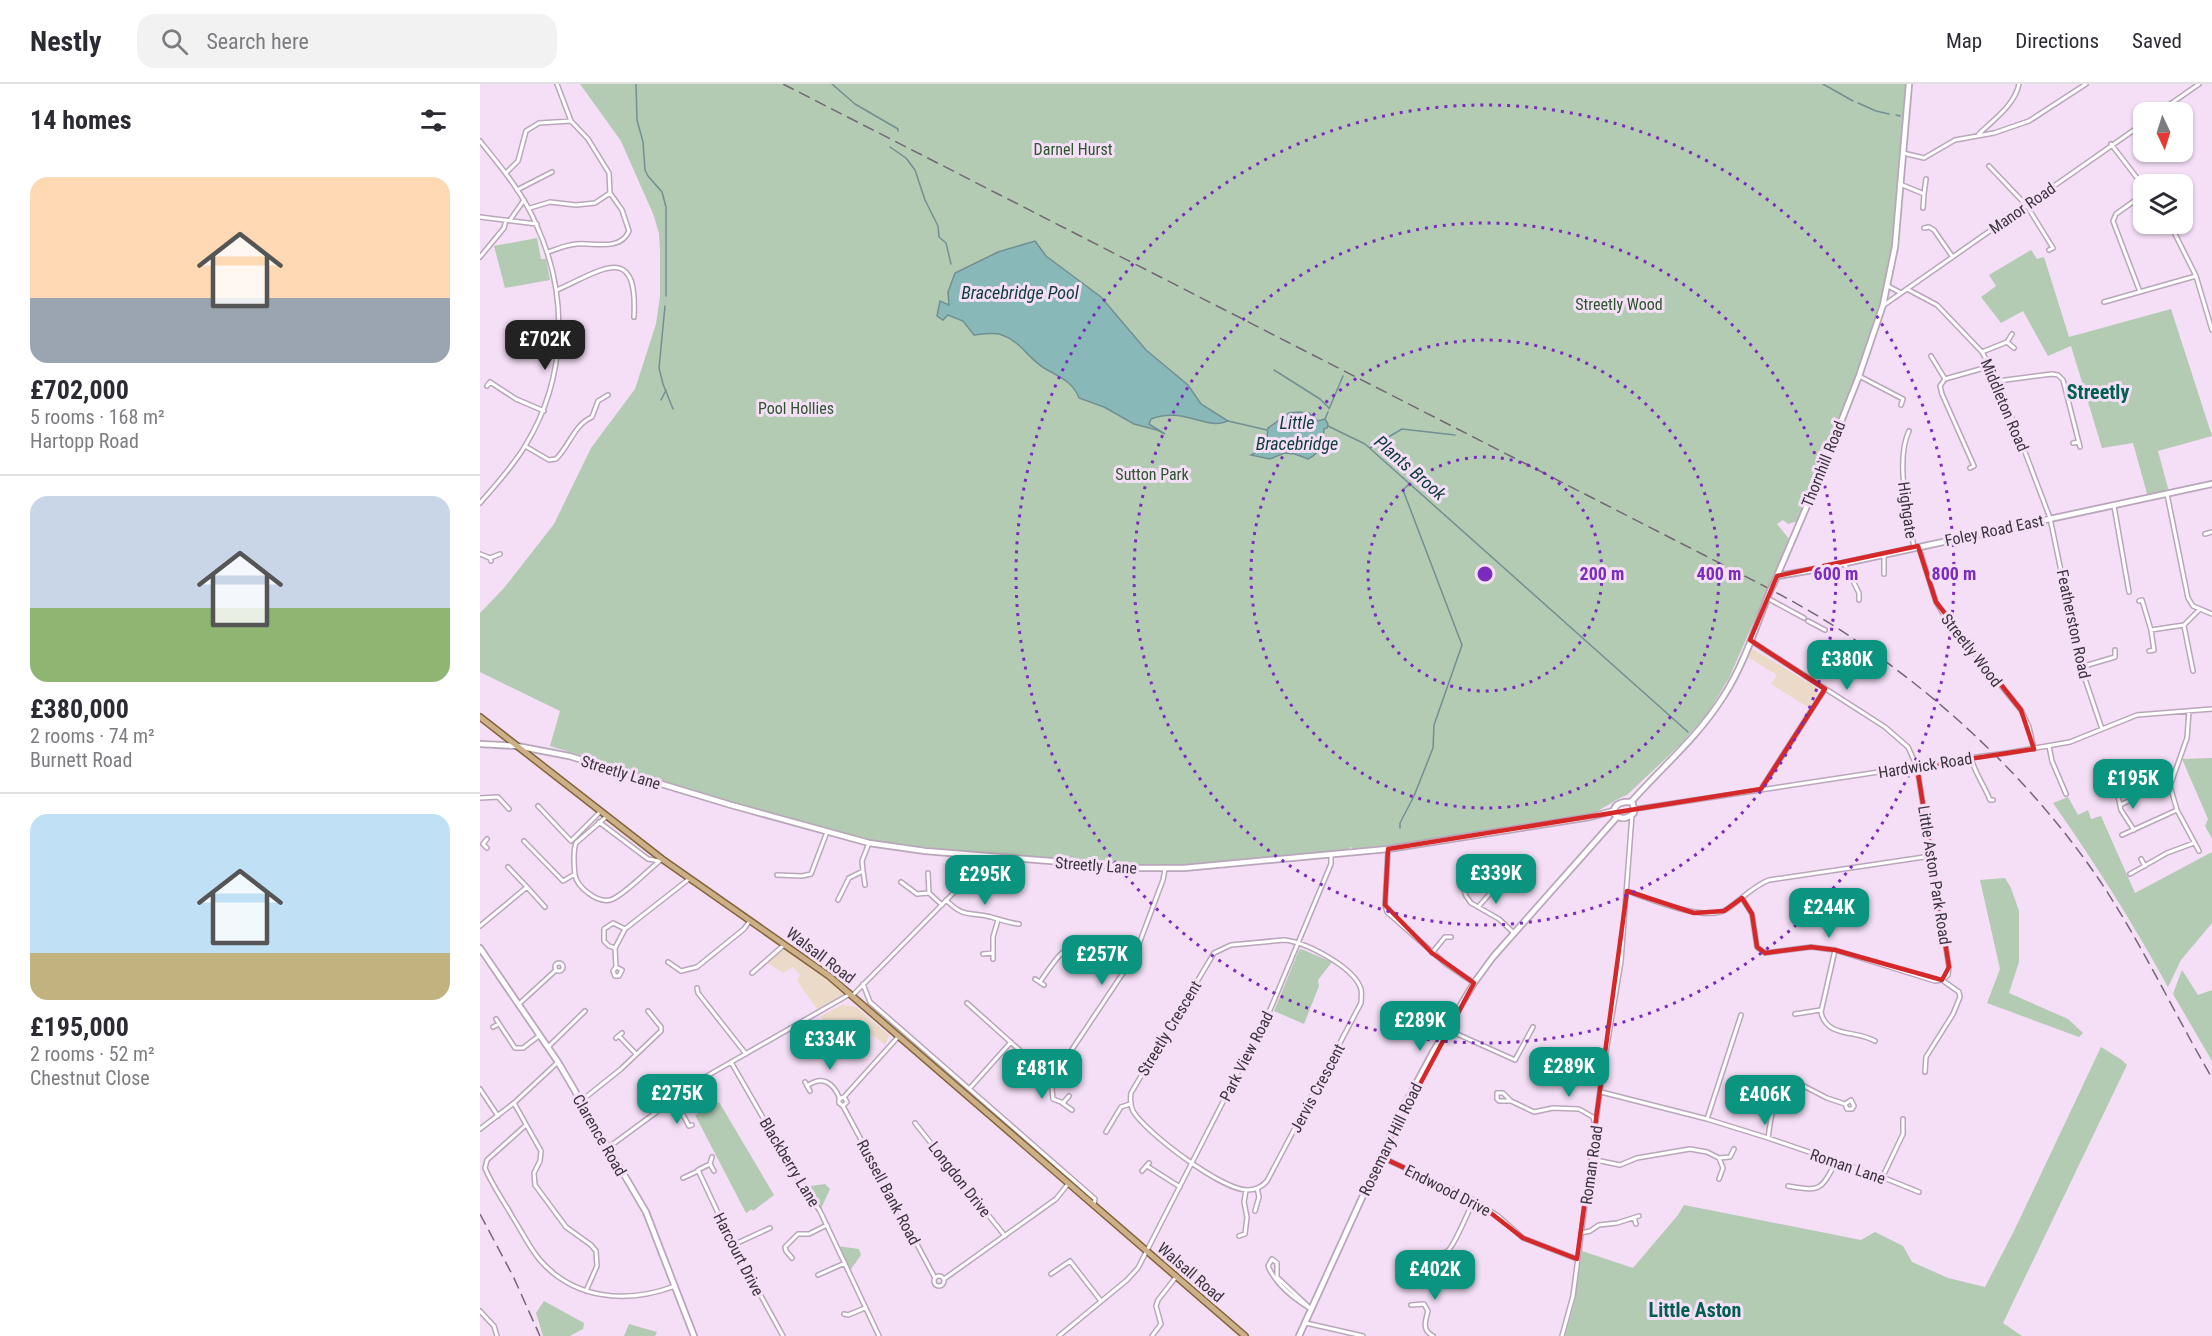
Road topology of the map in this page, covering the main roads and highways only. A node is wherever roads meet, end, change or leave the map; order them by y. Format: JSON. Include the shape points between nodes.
{"nodes":[{"id":1,"x":1910,"y":84,"type":"edge"},
{"id":2,"x":2212,"y":484,"type":"edge"},
{"id":3,"x":1777,"y":576,"type":"junction"},
{"id":4,"x":480,"y":717,"type":"edge"},
{"id":5,"x":506,"y":738,"type":"junction"},
{"id":6,"x":480,"y":744,"type":"edge"},
{"id":7,"x":502,"y":744,"type":"junction"},
{"id":8,"x":517,"y":746,"type":"junction"},
{"id":9,"x":531,"y":748,"type":"junction"},
{"id":10,"x":528,"y":755,"type":"junction"},
{"id":11,"x":1631,"y":802,"type":"junction"},
{"id":12,"x":1613,"y":812,"type":"junction"},
{"id":13,"x":1617,"y":817,"type":"junction"},
{"id":14,"x":480,"y":948,"type":"edge"},
{"id":15,"x":694,"y":1336,"type":"edge"},
{"id":16,"x":1245,"y":1336,"type":"edge"},
{"id":17,"x":1299,"y":1336,"type":"edge"}],
"edges":[{"from":1,"to":3,"type":"main road","name":"Thornhill Road","via":[[1895,247],[1883,306],[1859,376]]},
{"from":2,"to":3,"type":"main road","name":"Foley Road East"},
{"from":3,"to":11,"type":"main road","name":"Thornhill Road","bridge":true,"via":[[1719,704]]},
{"from":4,"to":5,"type":"main road","name":"Walsall Road"},
{"from":5,"to":7,"type":"main road"},
{"from":5,"to":8,"type":"main road","name":"Walsall Road"},
{"from":6,"to":7,"type":"main road","name":"Streetly Lane"},
{"from":7,"to":8,"type":"main road","name":"Streetly Lane"},
{"from":8,"to":9,"type":"main road","name":"Streetly Lane"},
{"from":8,"to":10,"type":"main road","name":"Walsall Road"},
{"from":9,"to":10,"type":"main road"},
{"from":9,"to":12,"type":"main road","name":"Streetly Lane","via":[[869,843],[925,851],[1165,869],[1388,849]]},
{"from":10,"to":16,"type":"main road","name":"Walsall Road","via":[[660,860],[829,976]]},
{"from":11,"to":12,"type":"main road","via":[[1618,804]]},
{"from":11,"to":13,"type":"main road","via":[[1635,809],[1632,815]]},
{"from":12,"to":13,"type":"main road"},
{"from":13,"to":17,"type":"main road","name":"Rosemary Hill Road","via":[[1473,983],[1402,1110]]},
{"from":14,"to":15,"type":"main road","name":"Clarence Road","via":[[558,1062],[646,1212]]}]}
